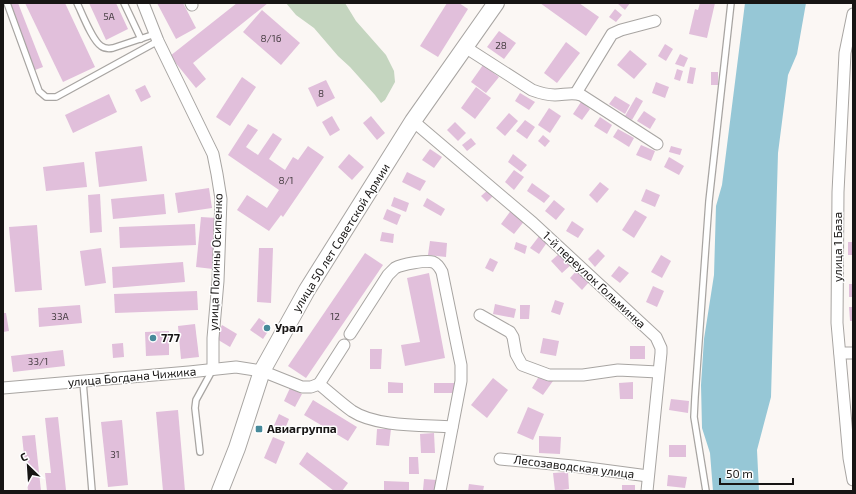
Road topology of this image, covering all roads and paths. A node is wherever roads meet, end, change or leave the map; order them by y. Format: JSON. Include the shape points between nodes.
{"nodes":[{"id":1,"x":6,"y":3,"type":"edge"},
{"id":2,"x":77,"y":3,"type":"edge"},
{"id":3,"x":124,"y":3,"type":"edge"},
{"id":4,"x":143,"y":3,"type":"edge"},
{"id":5,"x":496,"y":3,"type":"edge"},
{"id":6,"x":730,"y":3,"type":"edge"},
{"id":7,"x":853,"y":14,"type":"edge"},
{"id":8,"x":655,"y":22,"type":"dead end"},
{"id":9,"x":156,"y":38,"type":"junction"},
{"id":10,"x":141,"y":39,"type":"junction"},
{"id":11,"x":465,"y":47,"type":"junction"},
{"id":12,"x":576,"y":93,"type":"junction"},
{"id":13,"x":413,"y":121,"type":"junction"},
{"id":14,"x":657,"y":144,"type":"dead end"},
{"id":15,"x":480,"y":315,"type":"dead end"},
{"id":16,"x":350,"y":334,"type":"dead end"},
{"id":17,"x":344,"y":345,"type":"dead end"},
{"id":18,"x":840,"y":353,"type":"junction"},
{"id":19,"x":853,"y":353,"type":"edge"},
{"id":20,"x":213,"y":369,"type":"junction"},
{"id":21,"x":262,"y":370,"type":"junction"},
{"id":22,"x":658,"y":372,"type":"junction"},
{"id":23,"x":83,"y":382,"type":"junction"},
{"id":24,"x":319,"y":384,"type":"junction"},
{"id":25,"x":3,"y":388,"type":"edge"},
{"id":26,"x":452,"y":427,"type":"junction"},
{"id":27,"x":200,"y":452,"type":"dead end"},
{"id":28,"x":500,"y":459,"type":"dead end"},
{"id":29,"x":648,"y":476,"type":"junction"},
{"id":30,"x":853,"y":480,"type":"edge"},
{"id":31,"x":92,"y":491,"type":"edge"},
{"id":32,"x":220,"y":491,"type":"edge"},
{"id":33,"x":440,"y":491,"type":"edge"},
{"id":34,"x":647,"y":491,"type":"edge"},
{"id":35,"x":706,"y":491,"type":"edge"}],
"edges":[{"from":1,"to":9,"type":"lane","via":[[39,91],[46,97],[56,97]]},
{"from":2,"to":10,"type":"lane","via":[[96,42],[102,47],[113,48]]},
{"from":3,"to":10,"type":"lane"},
{"from":4,"to":9,"type":"street","name":"улица Полины Осипенко"},
{"from":5,"to":11,"type":"main road","name":"улица 50 лет Советской Армии"},
{"from":6,"to":35,"type":"lane","via":[[709,200],[694,417]]},
{"from":7,"to":18,"type":"street","name":"улица 1 База","via":[[845,53],[838,192],[837,323]]},
{"from":8,"to":12,"type":"street","via":[[612,34]]},
{"from":9,"to":10,"type":"lane"},
{"from":9,"to":20,"type":"street","name":"улица Полины Осипенко","via":[[210,148],[217,174],[221,199]]},
{"from":11,"to":12,"type":"street","via":[[532,90],[550,95]]},
{"from":11,"to":13,"type":"main road","name":"улица 50 лет Советской Армии"},
{"from":12,"to":14,"type":"street"},
{"from":13,"to":21,"type":"main road","name":"улица 50 лет Советской Армии","via":[[307,290]]},
{"from":13,"to":22,"type":"street","name":"1-й переулок Гольминка","via":[[533,223],[656,337],[661,348]]},
{"from":15,"to":22,"type":"street","via":[[510,332],[522,365],[549,375],[583,375],[618,370]]},
{"from":16,"to":26,"type":"street","via":[[394,269],[402,265],[435,263],[442,272],[461,364],[459,396]]},
{"from":17,"to":24,"type":"street"},
{"from":18,"to":19,"type":"street"},
{"from":18,"to":30,"type":"street","name":"улица 1 База"},
{"from":20,"to":21,"type":"street","name":"улица Богдана Чижика","via":[[236,367]]},
{"from":20,"to":23,"type":"street","name":"улица Богдана Чижика"},
{"from":20,"to":27,"type":"lane","via":[[196,400]]},
{"from":21,"to":24,"type":"street","via":[[302,387]]},
{"from":21,"to":32,"type":"main road","name":"улица 50 лет Советской Армии"},
{"from":22,"to":29,"type":"street","name":"1-й переулок Гольминка"},
{"from":23,"to":25,"type":"street","name":"улица Богдана Чижика"},
{"from":23,"to":31,"type":"lane"},
{"from":24,"to":26,"type":"street","via":[[353,412],[364,417],[388,423]]},
{"from":26,"to":33,"type":"street"},
{"from":28,"to":29,"type":"street","name":"Лесозаводская улица"},
{"from":29,"to":34,"type":"street","name":"1-й переулок Гольминка"}]}
